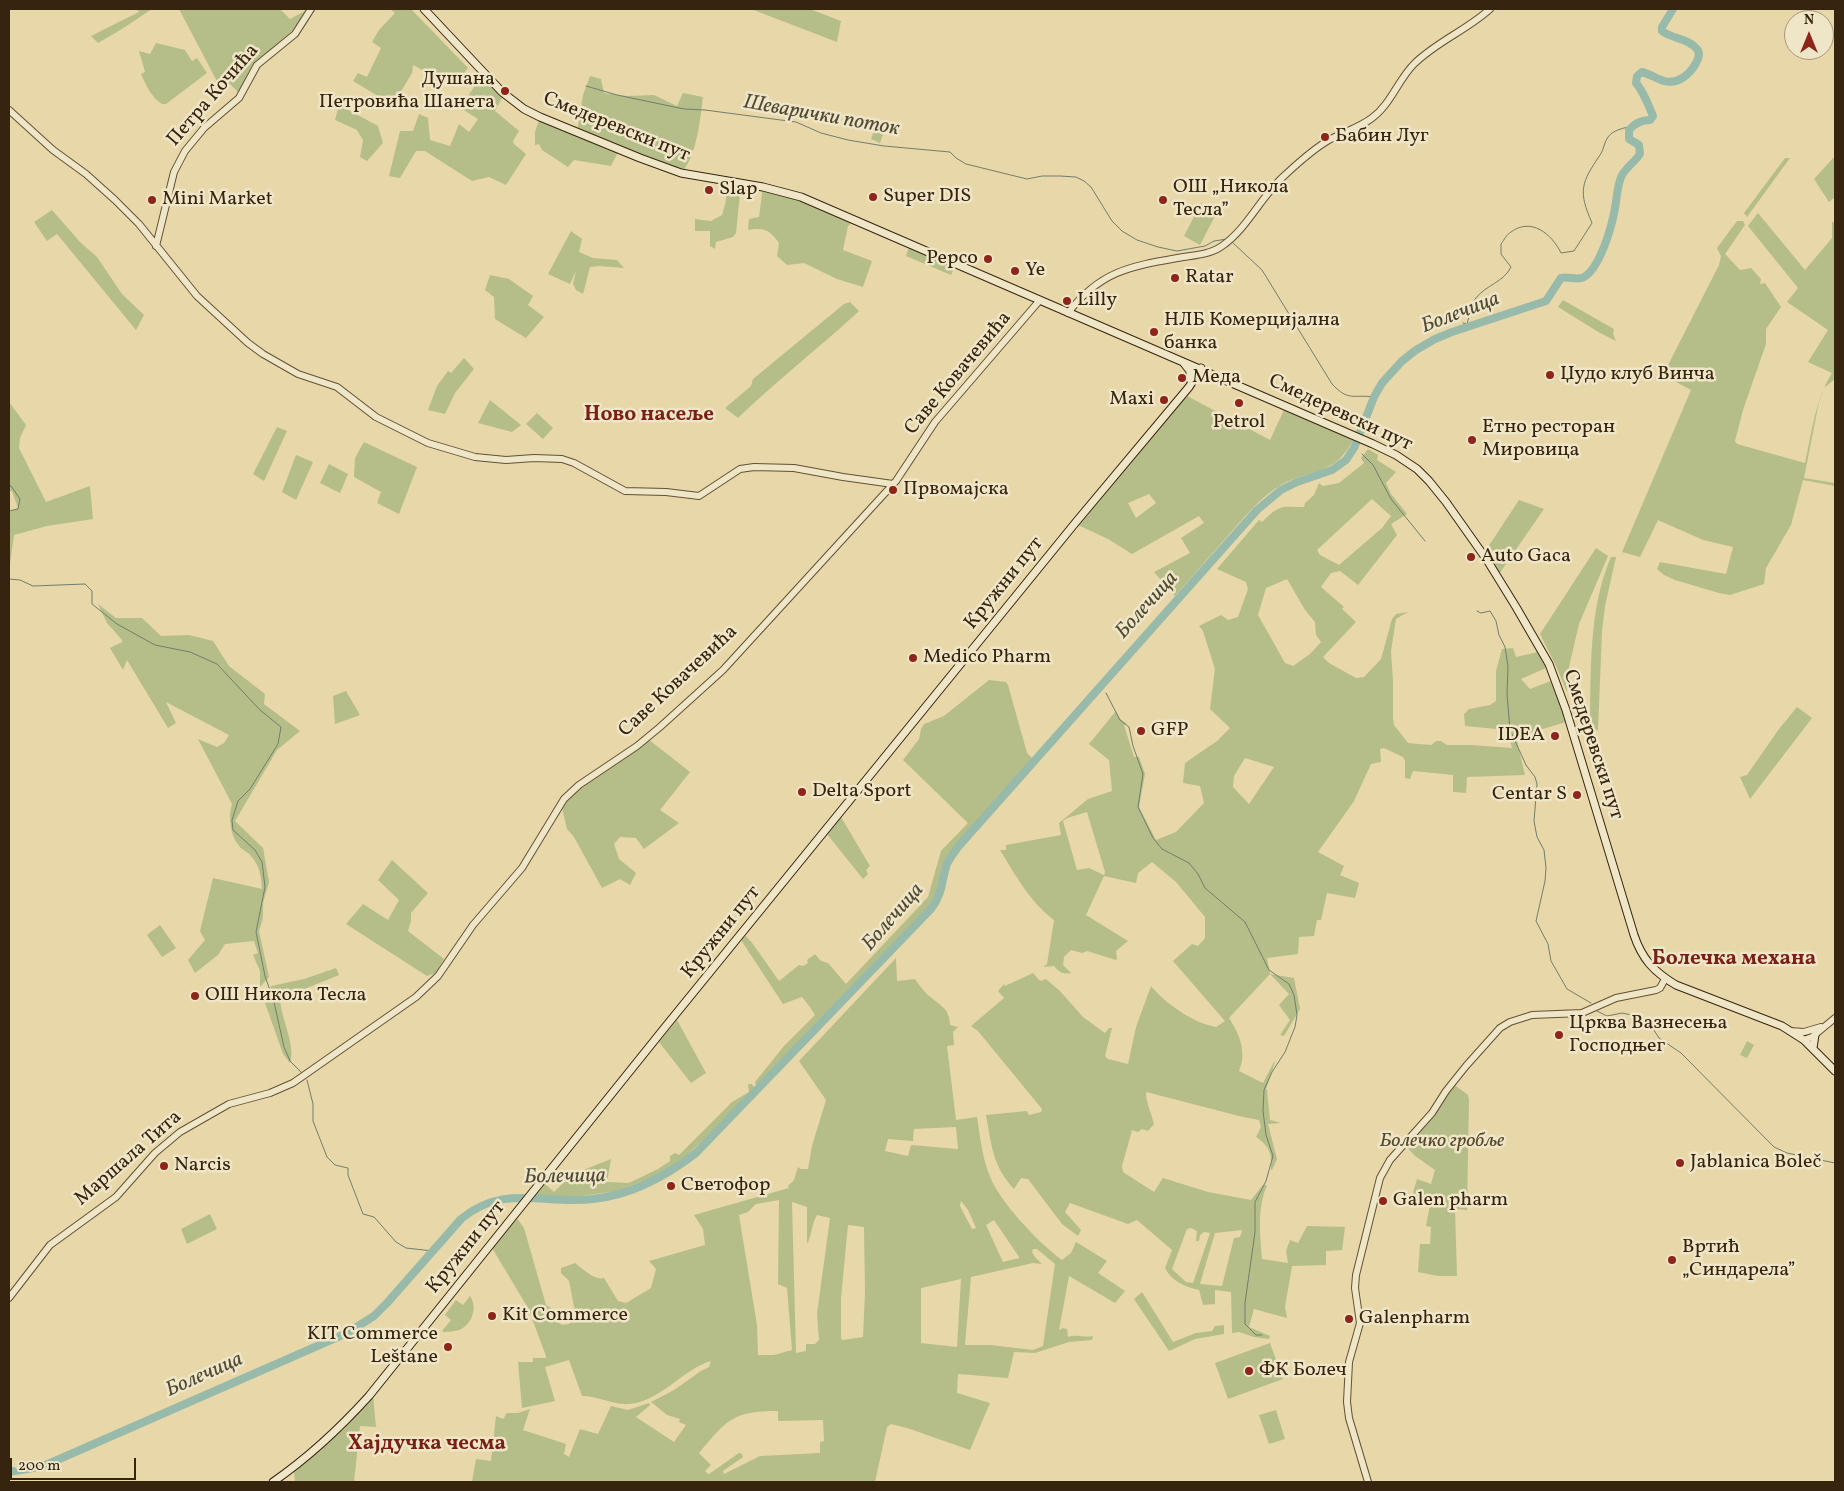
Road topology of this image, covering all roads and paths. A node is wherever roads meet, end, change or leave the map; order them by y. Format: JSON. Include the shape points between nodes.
{"nodes":[{"id":1,"x":311,"y":9,"type":"edge"},
{"id":2,"x":424,"y":9,"type":"edge"},
{"id":3,"x":1490,"y":9,"type":"edge"},
{"id":4,"x":9,"y":110,"type":"edge"},
{"id":5,"x":156,"y":246,"type":"junction"},
{"id":6,"x":1040,"y":300,"type":"junction"},
{"id":7,"x":1068,"y":313,"type":"junction"},
{"id":8,"x":1182,"y":360,"type":"junction"},
{"id":9,"x":1199,"y":368,"type":"junction"},
{"id":10,"x":1211,"y":373,"type":"junction"},
{"id":11,"x":1193,"y":379,"type":"junction"},
{"id":12,"x":892,"y":484,"type":"junction"},
{"id":13,"x":1665,"y":979,"type":"junction"},
{"id":14,"x":1835,"y":1018,"type":"edge"},
{"id":15,"x":1790,"y":1031,"type":"junction"},
{"id":16,"x":1816,"y":1032,"type":"junction"},
{"id":17,"x":1804,"y":1040,"type":"junction"},
{"id":18,"x":1813,"y":1048,"type":"junction"},
{"id":19,"x":322,"y":1064,"type":"joint"},
{"id":20,"x":1835,"y":1071,"type":"edge"},
{"id":21,"x":9,"y":1298,"type":"edge"},
{"id":22,"x":273,"y":1482,"type":"edge"},
{"id":23,"x":1368,"y":1482,"type":"edge"}],
"edges":[{"from":1,"to":5,"type":"street","name":"Петра Кочића","via":[[295,34],[256,65],[239,98],[204,128],[185,151],[174,172]]},
{"from":2,"to":6,"type":"main road","name":"Смедеревски пут","via":[[502,92],[540,117],[681,173],[801,197]]},
{"from":3,"to":7,"type":"street","via":[[1414,64],[1375,116],[1326,141],[1285,175],[1223,246],[1210,252],[1118,271],[1088,291]]},
{"from":4,"to":5,"type":"street","via":[[53,150],[106,191]]},
{"from":5,"to":12,"type":"street","via":[[197,296],[263,354],[303,376],[337,387],[376,418],[437,446],[489,459],[567,460],[614,486],[632,492],[697,496],[744,468],[786,467]]},
{"from":6,"to":7,"type":"main road","name":"Смедеревски пут"},
{"from":6,"to":12,"type":"street","name":"Саве Ковачевића","via":[[935,422]]},
{"from":7,"to":8,"type":"main road","name":"Смедеревски пут"},
{"from":8,"to":9,"type":"main road","name":"Смедеревски пут"},
{"from":8,"to":11,"type":"main road"},
{"from":9,"to":10,"type":"main road","name":"Смедеревски пут"},
{"from":9,"to":11,"type":"main road","name":"Кружни пут"},
{"from":10,"to":11,"type":"main road"},
{"from":10,"to":13,"type":"main road","name":"Смедеревски пут","via":[[1405,460],[1434,486],[1496,574],[1541,649],[1556,681],[1638,946],[1645,960]]},
{"from":11,"to":22,"type":"main road","name":"Кружни пут","via":[[363,1403],[314,1450]]},
{"from":12,"to":19,"type":"street","name":"Саве Ковачевића","via":[[723,670],[637,746],[579,785],[564,799],[522,868],[473,925],[429,986]]},
{"from":13,"to":15,"type":"main road","name":"Смедеревски пут"},
{"from":13,"to":23,"type":"street","via":[[1656,990],[1616,998],[1582,1013],[1536,1014],[1506,1024],[1466,1066],[1432,1114],[1384,1168],[1356,1275],[1360,1323],[1348,1373],[1347,1409]]},
{"from":14,"to":16,"type":"street"},
{"from":15,"to":16,"type":"street"},
{"from":15,"to":17,"type":"main road","name":"Смедеревски пут"},
{"from":16,"to":17,"type":"street"},
{"from":16,"to":18,"type":"main road"},
{"from":17,"to":18,"type":"main road","name":"Смедеревски пут"},
{"from":18,"to":20,"type":"main road","name":"Смедеревски пут"},
{"from":19,"to":21,"type":"street","name":"Маршала Тита","via":[[288,1086],[229,1104],[180,1132],[116,1197],[50,1245]]}]}
